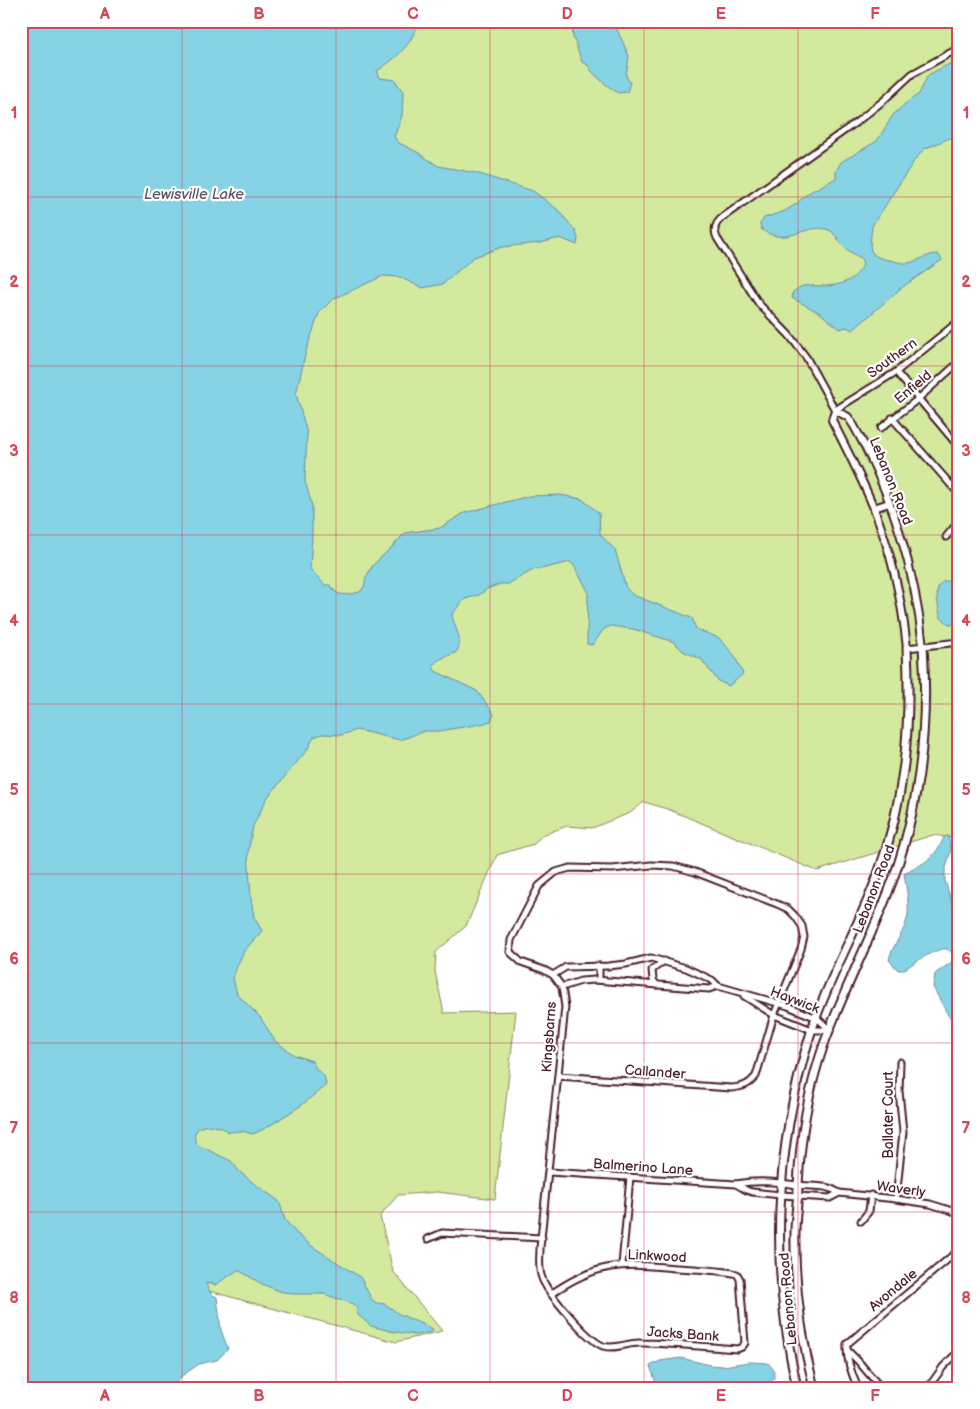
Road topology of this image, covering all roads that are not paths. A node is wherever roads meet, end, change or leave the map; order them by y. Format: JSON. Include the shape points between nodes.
{"nodes":[{"id":1,"x":959,"y":48,"type":"edge"},
{"id":2,"x":959,"y":321,"type":"edge"},
{"id":3,"x":959,"y":362,"type":"edge"},
{"id":4,"x":896,"y":372,"type":"junction"},
{"id":5,"x":918,"y":399,"type":"junction"},
{"id":6,"x":835,"y":410,"type":"junction"},
{"id":7,"x":892,"y":418,"type":"junction"},
{"id":8,"x":881,"y":428,"type":"dead end"},
{"id":9,"x":959,"y":447,"type":"edge"},
{"id":10,"x":959,"y":494,"type":"edge"},
{"id":11,"x":889,"y":503,"type":"junction"},
{"id":12,"x":874,"y":508,"type":"junction"},
{"id":13,"x":959,"y":521,"type":"edge"},
{"id":14,"x":946,"y":537,"type":"dead end"},
{"id":15,"x":959,"y":642,"type":"edge"},
{"id":16,"x":923,"y":646,"type":"junction"},
{"id":17,"x":907,"y":648,"type":"junction"},
{"id":18,"x":664,"y":960,"type":"junction"},
{"id":19,"x":599,"y":966,"type":"junction"},
{"id":20,"x":552,"y":975,"type":"junction"},
{"id":21,"x":599,"y":980,"type":"junction"},
{"id":22,"x":657,"y":985,"type":"junction"},
{"id":23,"x":718,"y":986,"type":"junction"},
{"id":24,"x":562,"y":987,"type":"junction"},
{"id":25,"x":737,"y":992,"type":"junction"},
{"id":26,"x":779,"y":1003,"type":"junction"},
{"id":27,"x":794,"y":1009,"type":"junction"},
{"id":28,"x":774,"y":1016,"type":"junction"},
{"id":29,"x":817,"y":1018,"type":"junction"},
{"id":30,"x":789,"y":1021,"type":"junction"},
{"id":31,"x":812,"y":1030,"type":"junction"},
{"id":32,"x":830,"y":1030,"type":"junction"},
{"id":33,"x":900,"y":1062,"type":"dead end"},
{"id":34,"x":558,"y":1076,"type":"junction"},
{"id":35,"x":549,"y":1172,"type":"junction"},
{"id":36,"x":630,"y":1177,"type":"junction"},
{"id":37,"x":781,"y":1182,"type":"junction"},
{"id":38,"x":736,"y":1184,"type":"junction"},
{"id":39,"x":798,"y":1185,"type":"junction"},
{"id":40,"x":839,"y":1193,"type":"junction"},
{"id":41,"x":780,"y":1195,"type":"junction"},
{"id":42,"x":871,"y":1195,"type":"junction"},
{"id":43,"x":797,"y":1197,"type":"junction"},
{"id":44,"x":896,"y":1198,"type":"junction"},
{"id":45,"x":959,"y":1213,"type":"edge"},
{"id":46,"x":861,"y":1221,"type":"dead end"},
{"id":47,"x":542,"y":1238,"type":"junction"},
{"id":48,"x":428,"y":1239,"type":"dead end"},
{"id":49,"x":959,"y":1250,"type":"edge"},
{"id":50,"x":622,"y":1265,"type":"junction"},
{"id":51,"x":551,"y":1294,"type":"junction"},
{"id":52,"x":593,"y":1340,"type":"joint"},
{"id":53,"x":743,"y":1347,"type":"joint"},
{"id":54,"x":846,"y":1350,"type":"junction"},
{"id":55,"x":959,"y":1352,"type":"edge"},
{"id":56,"x":797,"y":1388,"type":"edge"},
{"id":57,"x":814,"y":1388,"type":"edge"},
{"id":58,"x":858,"y":1388,"type":"edge"},
{"id":59,"x":881,"y":1388,"type":"edge"},
{"id":60,"x":928,"y":1388,"type":"edge"}],
"edges":[{"from":1,"to":6,"type":"street","name":"Lebanon Road","via":[[912,74],[858,122],[722,217],[715,226],[717,238],[748,289],[806,357]]},
{"from":2,"to":4,"type":"street","name":"Southern"},
{"from":3,"to":5,"type":"street","name":"Enfield"},
{"from":4,"to":5,"type":"street"},
{"from":4,"to":6,"type":"street","name":"Southern"},
{"from":5,"to":7,"type":"street","name":"Enfield"},
{"from":5,"to":9,"type":"street"},
{"from":6,"to":11,"type":"street","name":"Lebanon Road","via":[[848,417],[854,426]]},
{"from":6,"to":12,"type":"street","name":"Lebanon Road","via":[[832,420]]},
{"from":7,"to":8,"type":"street","name":"Enfield"},
{"from":7,"to":10,"type":"street"},
{"from":11,"to":12,"type":"street"},
{"from":11,"to":16,"type":"street","name":"Lebanon Road","via":[[911,574]]},
{"from":12,"to":17,"type":"street","name":"Lebanon Road","via":[[891,561]]},
{"from":13,"to":14,"type":"street"},
{"from":15,"to":16,"type":"street"},
{"from":16,"to":17,"type":"street"},
{"from":16,"to":32,"type":"main road","name":"Lebanon Road","via":[[925,716],[920,780],[904,848]]},
{"from":17,"to":29,"type":"main road","name":"Lebanon Road","via":[[908,739],[895,818],[877,877]]},
{"from":18,"to":19,"type":"street","name":"Haywick","via":[[651,958]]},
{"from":18,"to":22,"type":"street","via":[[652,970]]},
{"from":18,"to":23,"type":"street","name":"Haywick","via":[[712,980]]},
{"from":19,"to":20,"type":"street","name":"Haywick","via":[[566,967]]},
{"from":19,"to":21,"type":"street"},
{"from":20,"to":24,"type":"street","name":"Kingsbarns"},
{"from":20,"to":26,"type":"street","name":"Kingsbarns","via":[[521,962],[510,952],[511,940],[539,886],[556,872],[570,868],[673,866],[777,904],[795,916],[804,937]]},
{"from":21,"to":22,"type":"street","name":"Haywick"},
{"from":21,"to":24,"type":"street","name":"Haywick"},
{"from":22,"to":23,"type":"street","name":"Haywick","via":[[709,989]]},
{"from":23,"to":25,"type":"street","name":"Haywick"},
{"from":24,"to":34,"type":"street","name":"Kingsbarns","via":[[565,1007]]},
{"from":25,"to":26,"type":"street","name":"Haywick"},
{"from":25,"to":28,"type":"street","name":"Haywick"},
{"from":26,"to":27,"type":"street","name":"Haywick"},
{"from":26,"to":28,"type":"street"},
{"from":27,"to":29,"type":"street","name":"Haywick"},
{"from":27,"to":30,"type":"street"},
{"from":28,"to":30,"type":"street","name":"Haywick"},
{"from":28,"to":34,"type":"street","name":"Callander","via":[[756,1076],[741,1088]]},
{"from":29,"to":31,"type":"main road","name":"Lebanon Road"},
{"from":29,"to":32,"type":"street","name":"Haywick"},
{"from":30,"to":31,"type":"street","name":"Haywick"},
{"from":31,"to":32,"type":"street","name":"Haywick"},
{"from":31,"to":37,"type":"main road","name":"Lebanon Road","via":[[792,1107]]},
{"from":32,"to":39,"type":"main road","name":"Lebanon Road","via":[[807,1108]]},
{"from":33,"to":44,"type":"street","name":"Ballater Court","via":[[902,1132]]},
{"from":34,"to":35,"type":"street","name":"Kingsbarns"},
{"from":35,"to":36,"type":"street","name":"Balmerino Lane"},
{"from":35,"to":47,"type":"street","name":"Kingsbarns"},
{"from":36,"to":38,"type":"street","name":"Balmerino Lane"},
{"from":36,"to":50,"type":"street"},
{"from":37,"to":38,"type":"street","name":"Balmerino Lane"},
{"from":37,"to":39,"type":"street","name":"Balmerino Lane"},
{"from":37,"to":41,"type":"main road","name":"Lebanon Road"},
{"from":38,"to":41,"type":"street","name":"Balmerino Lane","via":[[752,1192]]},
{"from":39,"to":40,"type":"street","name":"Waverly","via":[[831,1187]]},
{"from":39,"to":43,"type":"main road","name":"Lebanon Road"},
{"from":40,"to":42,"type":"street","name":"Waverly"},
{"from":40,"to":43,"type":"street","name":"Waverly","via":[[830,1198]]},
{"from":41,"to":43,"type":"street","name":"Balmerino Lane"},
{"from":41,"to":56,"type":"main road","name":"Lebanon Road","via":[[782,1303]]},
{"from":42,"to":44,"type":"street","name":"Waverly"},
{"from":42,"to":46,"type":"street","via":[[869,1211]]},
{"from":43,"to":57,"type":"main road","name":"Lebanon Road","via":[[794,1231],[799,1313]]},
{"from":44,"to":45,"type":"street","name":"Waverly"},
{"from":47,"to":48,"type":"street","via":[[442,1233]]},
{"from":47,"to":51,"type":"street","name":"Kingsbarns","via":[[540,1275]]},
{"from":49,"to":54,"type":"street","name":"Avondale","via":[[849,1342]]},
{"from":50,"to":51,"type":"street","name":"Linkwood","via":[[589,1272]]},
{"from":50,"to":53,"type":"street","name":"Linkwood","via":[[731,1272],[738,1276],[745,1338]]},
{"from":51,"to":52,"type":"street","name":"Kingsbarns"},
{"from":52,"to":53,"type":"street","name":"Jacks Bank","via":[[612,1348],[641,1343]]},
{"from":54,"to":58,"type":"street"},
{"from":54,"to":59,"type":"street"},
{"from":55,"to":60,"type":"street"}]}
